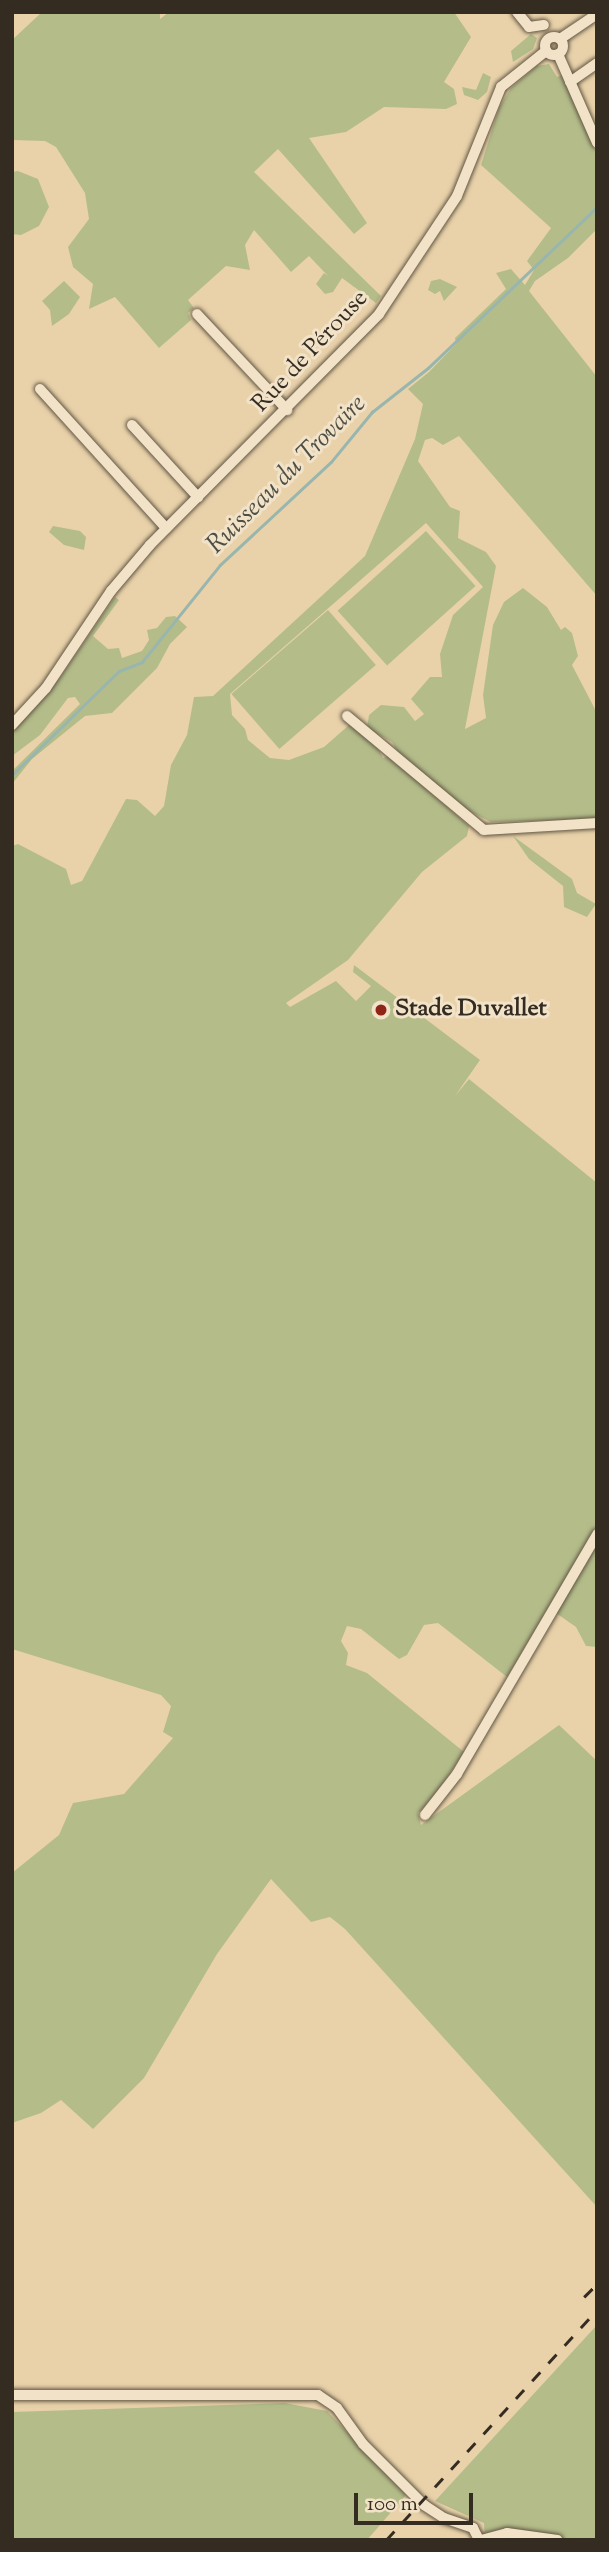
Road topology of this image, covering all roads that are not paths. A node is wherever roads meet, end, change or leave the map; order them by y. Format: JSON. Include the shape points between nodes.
{"nodes":[{"id":1,"x":517,"y":12,"type":"edge"},
{"id":2,"x":538,"y":12,"type":"edge"},
{"id":3,"x":597,"y":14,"type":"edge"},
{"id":4,"x":544,"y":25,"type":"junction"},
{"id":5,"x":555,"y":39,"type":"junction"},
{"id":6,"x":546,"y":51,"type":"junction"},
{"id":7,"x":558,"y":54,"type":"junction"},
{"id":8,"x":597,"y":63,"type":"edge"},
{"id":9,"x":570,"y":82,"type":"junction"},
{"id":10,"x":597,"y":143,"type":"edge"},
{"id":11,"x":197,"y":314,"type":"dead end"},
{"id":12,"x":40,"y":389,"type":"dead end"},
{"id":13,"x":287,"y":410,"type":"junction"},
{"id":14,"x":132,"y":425,"type":"dead end"},
{"id":15,"x":198,"y":497,"type":"junction"},
{"id":16,"x":166,"y":528,"type":"junction"},
{"id":17,"x":347,"y":716,"type":"dead end"},
{"id":18,"x":12,"y":725,"type":"edge"},
{"id":19,"x":597,"y":823,"type":"edge"},
{"id":20,"x":597,"y":1534,"type":"edge"},
{"id":21,"x":425,"y":1815,"type":"dead end"},
{"id":22,"x":12,"y":2395,"type":"edge"},
{"id":23,"x":480,"y":2540,"type":"edge"},
{"id":24,"x":558,"y":2540,"type":"edge"}],
"edges":[{"from":1,"to":4,"type":"street","via":[[529,27]]},
{"from":2,"to":4,"type":"street"},
{"from":3,"to":5,"type":"street"},
{"from":4,"to":5,"type":"street"},
{"from":5,"to":6,"type":"street"},
{"from":5,"to":7,"type":"street","via":[[563,48]]},
{"from":6,"to":7,"type":"street"},
{"from":6,"to":13,"type":"street","name":"Rue de Pérouse","via":[[501,86],[457,196],[390,299]]},
{"from":7,"to":9,"type":"street"},
{"from":8,"to":9,"type":"street"},
{"from":9,"to":10,"type":"street"},
{"from":11,"to":13,"type":"street"},
{"from":12,"to":16,"type":"street"},
{"from":13,"to":15,"type":"street","name":"Rue de Pérouse"},
{"from":14,"to":15,"type":"street"},
{"from":15,"to":16,"type":"street","name":"Rue de Pérouse"},
{"from":16,"to":18,"type":"street","name":"Rue de Pérouse","via":[[113,588],[47,688]]},
{"from":17,"to":19,"type":"street","via":[[484,830]]},
{"from":20,"to":21,"type":"street","via":[[457,1774]]},
{"from":22,"to":23,"type":"street","via":[[311,2394],[337,2409],[371,2452],[429,2509],[473,2528]]},
{"from":23,"to":24,"type":"street","via":[[507,2533]]}]}
